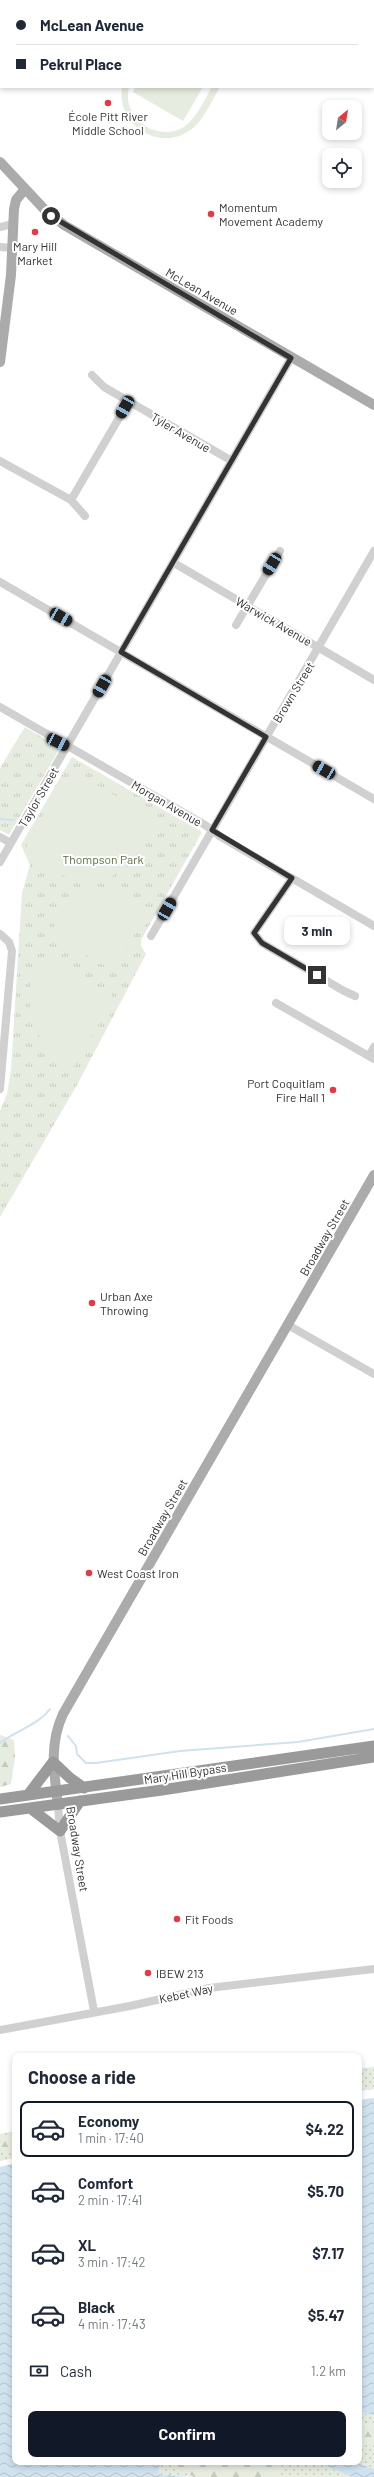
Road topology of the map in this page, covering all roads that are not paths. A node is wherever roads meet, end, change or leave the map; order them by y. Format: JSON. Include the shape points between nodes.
{"nodes":[{"id":1,"x":0,"y":162,"type":"edge"},
{"id":2,"x":25,"y":189,"type":"junction"},
{"id":3,"x":13,"y":224,"type":"junction"},
{"id":4,"x":0,"y":227,"type":"edge"},
{"id":5,"x":0,"y":247,"type":"edge"},
{"id":6,"x":12,"y":248,"type":"junction"},
{"id":7,"x":291,"y":358,"type":"junction"},
{"id":8,"x":0,"y":362,"type":"edge"},
{"id":9,"x":92,"y":375,"type":"dead end"},
{"id":10,"x":129,"y":401,"type":"junction"},
{"id":11,"x":374,"y":405,"type":"edge"},
{"id":12,"x":0,"y":461,"type":"edge"},
{"id":13,"x":232,"y":461,"type":"junction"},
{"id":14,"x":71,"y":500,"type":"junction"},
{"id":15,"x":85,"y":516,"type":"dead end"},
{"id":16,"x":280,"y":551,"type":"dead end"},
{"id":17,"x":374,"y":552,"type":"edge"},
{"id":18,"x":174,"y":563,"type":"junction"},
{"id":19,"x":0,"y":582,"type":"edge"},
{"id":20,"x":248,"y":605,"type":"junction"},
{"id":21,"x":236,"y":625,"type":"dead end"},
{"id":22,"x":320,"y":647,"type":"junction"},
{"id":23,"x":121,"y":652,"type":"junction"},
{"id":24,"x":374,"y":680,"type":"edge"},
{"id":25,"x":0,"y":707,"type":"edge"},
{"id":26,"x":266,"y":737,"type":"junction"},
{"id":27,"x":67,"y":746,"type":"junction"},
{"id":28,"x":374,"y":800,"type":"edge"},
{"id":29,"x":212,"y":830,"type":"junction"},
{"id":30,"x":0,"y":837,"type":"edge"},
{"id":31,"x":11,"y":843,"type":"junction"},
{"id":32,"x":0,"y":862,"type":"edge"},
{"id":33,"x":292,"y":878,"type":"junction"},
{"id":34,"x":374,"y":926,"type":"edge"},
{"id":35,"x":0,"y":934,"type":"edge"},
{"id":36,"x":151,"y":936,"type":"dead end"},
{"id":37,"x":356,"y":996,"type":"dead end"},
{"id":38,"x":276,"y":1003,"type":"dead end"},
{"id":39,"x":374,"y":1047,"type":"edge"},
{"id":40,"x":371,"y":1058,"type":"edge"},
{"id":41,"x":0,"y":1089,"type":"edge"},
{"id":42,"x":374,"y":1176,"type":"edge"},
{"id":43,"x":288,"y":1324,"type":"junction"},
{"id":44,"x":374,"y":1374,"type":"edge"},
{"id":45,"x":374,"y":1746,"type":"edge"},
{"id":46,"x":374,"y":1757,"type":"edge"},
{"id":47,"x":53,"y":1762,"type":"junction"},
{"id":48,"x":84,"y":1788,"type":"junction"},
{"id":49,"x":56,"y":1791,"type":"junction"},
{"id":50,"x":28,"y":1795,"type":"junction"},
{"id":51,"x":0,"y":1799,"type":"edge"},
{"id":52,"x":80,"y":1801,"type":"junction"},
{"id":53,"x":58,"y":1805,"type":"junction"},
{"id":54,"x":30,"y":1808,"type":"junction"},
{"id":55,"x":0,"y":1812,"type":"edge"},
{"id":56,"x":60,"y":1831,"type":"junction"},
{"id":57,"x":374,"y":1969,"type":"edge"},
{"id":58,"x":94,"y":2011,"type":"junction"},
{"id":59,"x":0,"y":2030,"type":"edge"}],
"edges":[{"from":1,"to":2,"type":"main road","name":"McLean Avenue"},
{"from":2,"to":3,"type":"main road","via":[[15,202]]},
{"from":2,"to":7,"type":"main road","name":"McLean Avenue","via":[[64,225]]},
{"from":3,"to":4,"type":"street"},
{"from":3,"to":6,"type":"main road"},
{"from":5,"to":6,"type":"street"},
{"from":6,"to":8,"type":"main road"},
{"from":7,"to":11,"type":"main road","name":"McLean Avenue"},
{"from":7,"to":13,"type":"street","name":"Taylor Street"},
{"from":9,"to":10,"type":"street","name":"Tyler Avenue","via":[[104,387]]},
{"from":10,"to":13,"type":"street","name":"Tyler Avenue"},
{"from":10,"to":14,"type":"street"},
{"from":12,"to":14,"type":"street"},
{"from":13,"to":18,"type":"street","name":"Taylor Street"},
{"from":14,"to":15,"type":"street"},
{"from":16,"to":20,"type":"street"},
{"from":17,"to":22,"type":"street","name":"Brown Street"},
{"from":18,"to":20,"type":"street","name":"Warwick Avenue"},
{"from":18,"to":23,"type":"street","name":"Taylor Street"},
{"from":19,"to":23,"type":"street"},
{"from":20,"to":21,"type":"street"},
{"from":20,"to":22,"type":"street","name":"Warwick Avenue"},
{"from":22,"to":24,"type":"street","name":"Warwick Avenue"},
{"from":22,"to":26,"type":"street","name":"Brown Street"},
{"from":23,"to":26,"type":"street"},
{"from":23,"to":27,"type":"street","name":"Taylor Street"},
{"from":25,"to":27,"type":"street","name":"Morgan Avenue"},
{"from":26,"to":28,"type":"street"},
{"from":26,"to":29,"type":"street","name":"Brown Street"},
{"from":27,"to":29,"type":"street","name":"Morgan Avenue"},
{"from":27,"to":31,"type":"street","name":"Taylor Street"},
{"from":29,"to":33,"type":"street","name":"Morgan Avenue"},
{"from":29,"to":36,"type":"street","name":"Brown Street"},
{"from":30,"to":31,"type":"street"},
{"from":31,"to":32,"type":"street","name":"Taylor Street"},
{"from":33,"to":34,"type":"street","name":"Morgan Avenue"},
{"from":33,"to":37,"type":"street","via":[[254,933],[262,943]]},
{"from":35,"to":41,"type":"street","via":[[9,942],[12,951]]},
{"from":38,"to":40,"type":"street"},
{"from":39,"to":40,"type":"street"},
{"from":42,"to":43,"type":"main road","name":"Broadway Street"},
{"from":43,"to":44,"type":"street"},
{"from":43,"to":47,"type":"main road","name":"Broadway Street","via":[[63,1714],[56,1731]]},
{"from":45,"to":48,"type":"highway","name":"Mary Hill Bypass"},
{"from":46,"to":52,"type":"highway","name":"Mary Hill Bypass"},
{"from":47,"to":48,"type":"highway"},
{"from":47,"to":49,"type":"main road","name":"Broadway Street"},
{"from":47,"to":50,"type":"highway"},
{"from":48,"to":49,"type":"highway","name":"Mary Hill Bypass"},
{"from":49,"to":50,"type":"highway","name":"Mary Hill Bypass"},
{"from":49,"to":53,"type":"main road","name":"Broadway Street"},
{"from":50,"to":51,"type":"highway","name":"Mary Hill Bypass"},
{"from":52,"to":53,"type":"highway","name":"Mary Hill Bypass"},
{"from":52,"to":56,"type":"highway"},
{"from":53,"to":54,"type":"highway","name":"Mary Hill Bypass"},
{"from":53,"to":56,"type":"street","name":"Broadway Street"},
{"from":54,"to":55,"type":"highway","name":"Mary Hill Bypass"},
{"from":54,"to":56,"type":"highway"},
{"from":56,"to":58,"type":"street","name":"Broadway Street"},
{"from":57,"to":58,"type":"street","name":"Kebet Way","via":[[209,1988],[130,2006]]},
{"from":58,"to":59,"type":"street","name":"Kebet Way"}]}
